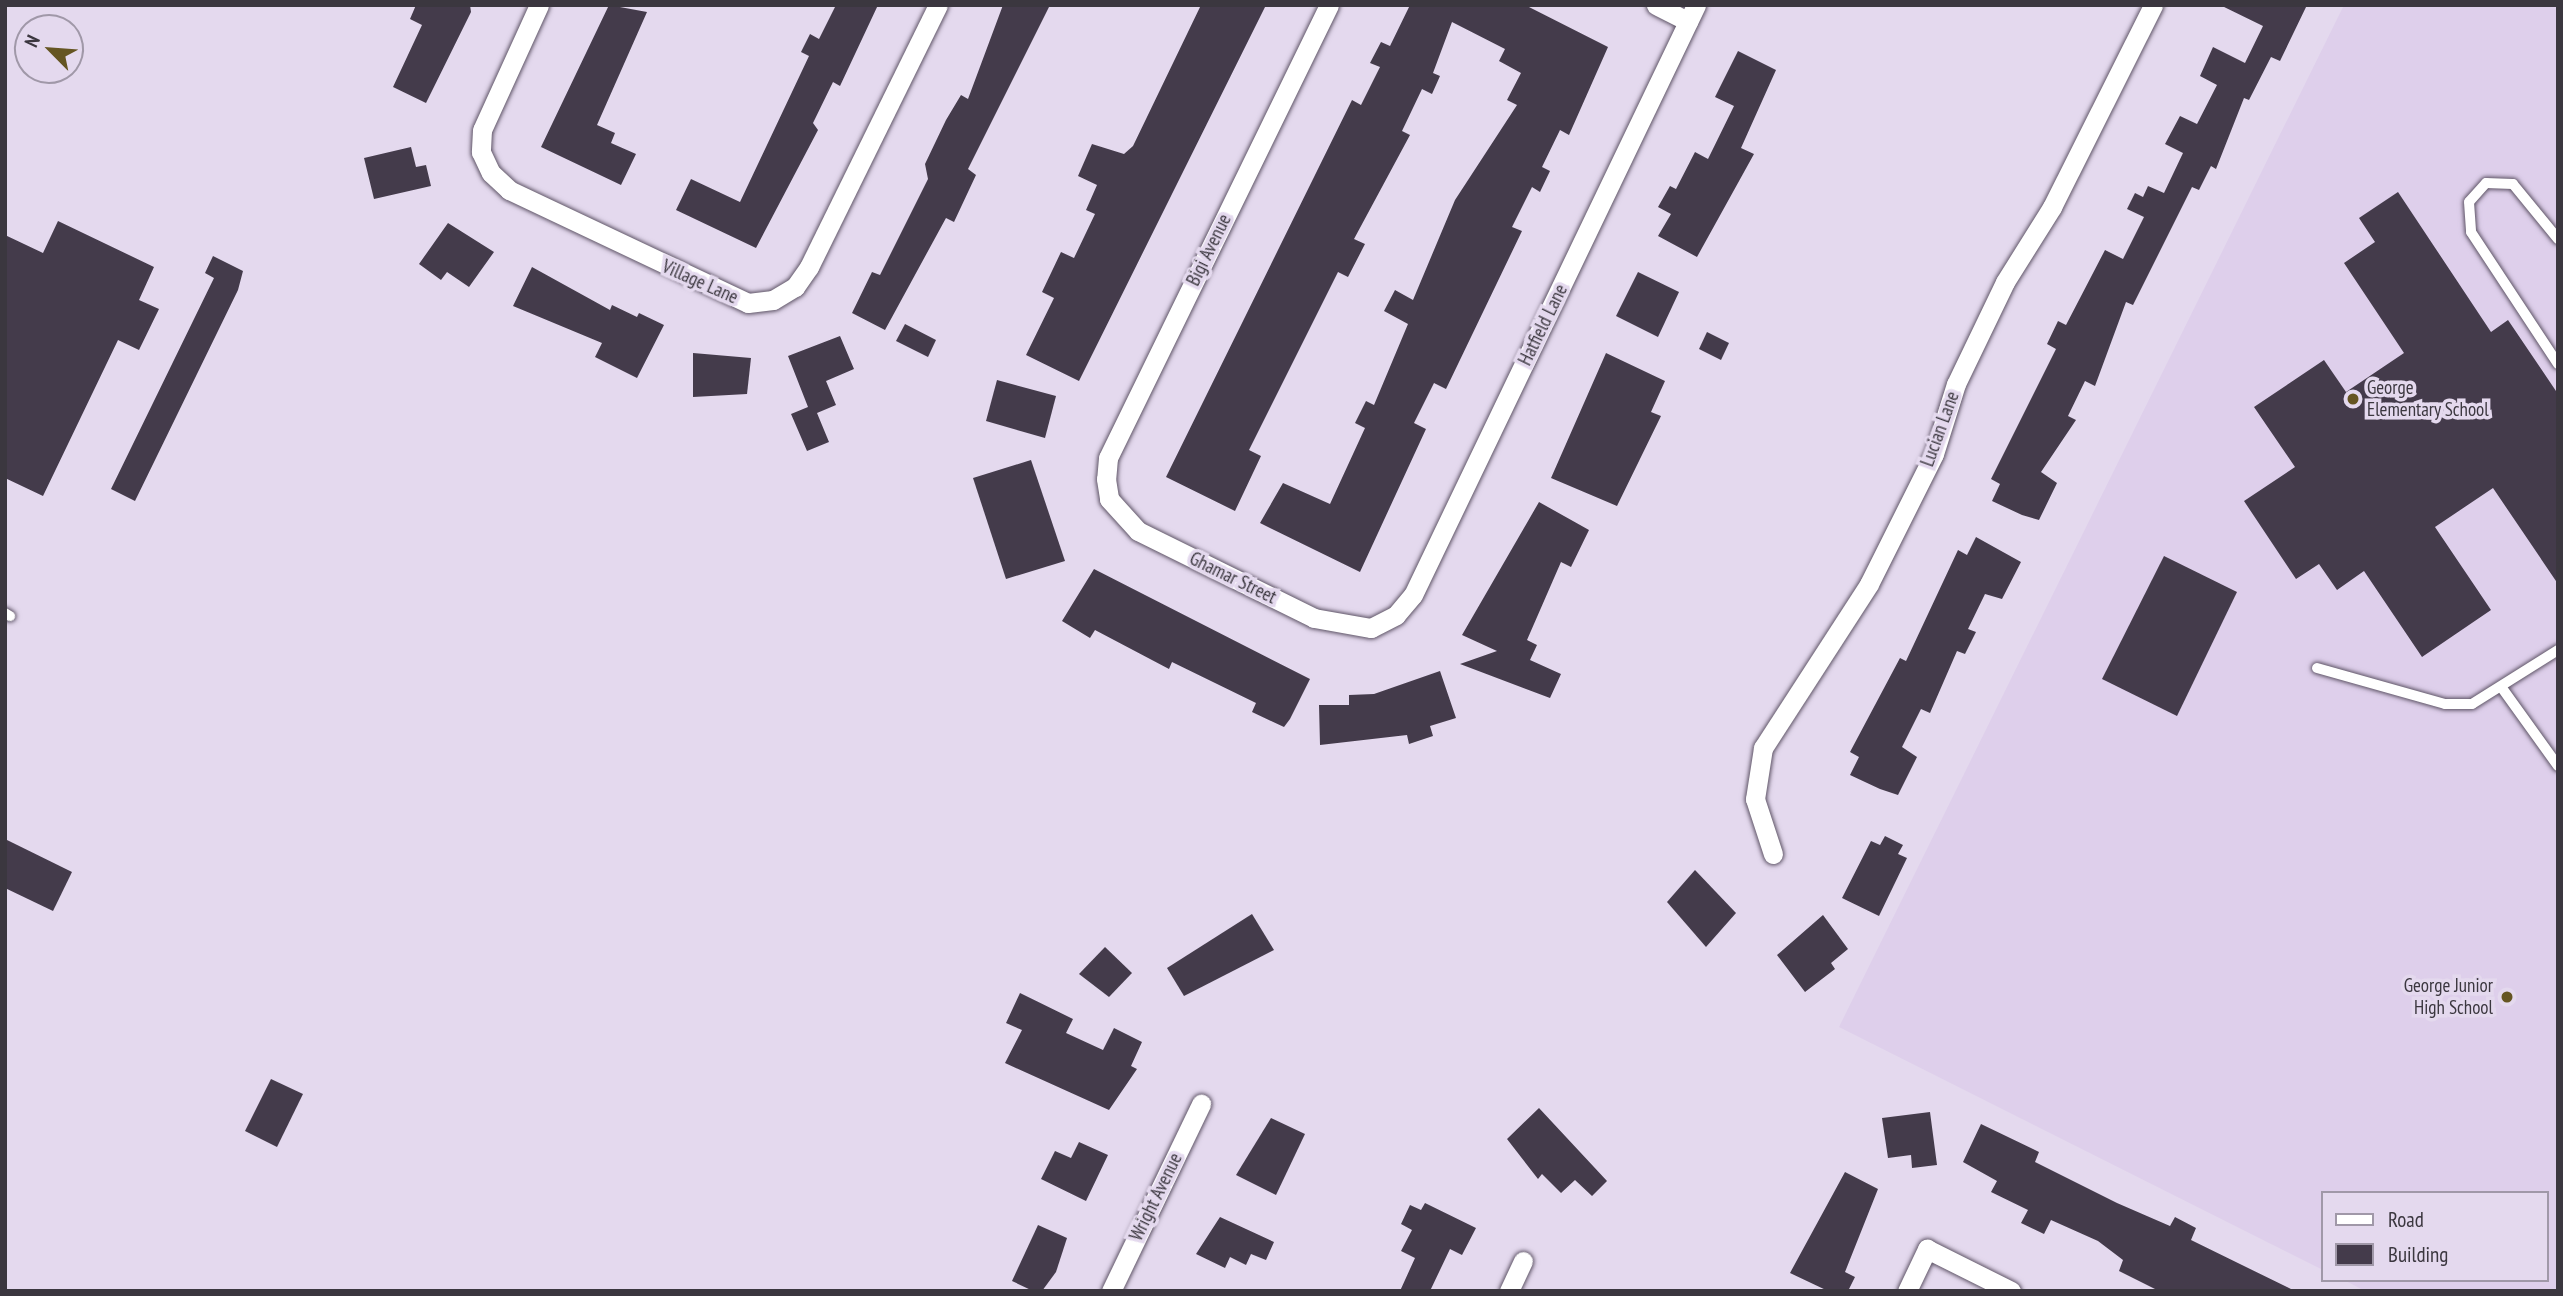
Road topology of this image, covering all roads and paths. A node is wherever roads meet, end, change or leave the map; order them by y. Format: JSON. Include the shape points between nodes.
{"nodes":[{"id":1,"x":539,"y":5,"type":"edge"},
{"id":2,"x":938,"y":5,"type":"edge"},
{"id":3,"x":1329,"y":5,"type":"edge"},
{"id":4,"x":1656,"y":5,"type":"edge"},
{"id":5,"x":2153,"y":5,"type":"edge"},
{"id":6,"x":1692,"y":13,"type":"edge"},
{"id":7,"x":2558,"y":239,"type":"edge"},
{"id":8,"x":2558,"y":364,"type":"edge"},
{"id":9,"x":1110,"y":499,"type":"joint"},
{"id":10,"x":1371,"y":628,"type":"joint"},
{"id":11,"x":2558,"y":650,"type":"edge"},
{"id":12,"x":2317,"y":668,"type":"dead end"},
{"id":13,"x":2502,"y":688,"type":"junction"},
{"id":14,"x":2558,"y":766,"type":"edge"},
{"id":15,"x":1773,"y":854,"type":"dead end"},
{"id":16,"x":1201,"y":1104,"type":"dead end"},
{"id":17,"x":1523,"y":1261,"type":"dead end"},
{"id":18,"x":1111,"y":1291,"type":"edge"},
{"id":19,"x":1508,"y":1291,"type":"edge"},
{"id":20,"x":1907,"y":1291,"type":"edge"},
{"id":21,"x":2011,"y":1291,"type":"edge"}],
"edges":[{"from":1,"to":2,"type":"street","name":"Village Lane","via":[[482,130],[481,152],[491,173],[509,190],[748,303],[773,300],[795,287],[809,267]]},
{"from":3,"to":9,"type":"street","name":"Bigi Avenue","via":[[1108,458]]},
{"from":4,"to":6,"type":"street"},
{"from":5,"to":15,"type":"street","name":"Lucian Lane","via":[[2052,208],[1999,293],[1956,384],[1934,454],[1869,584],[1763,748],[1755,799]]},
{"from":6,"to":10,"type":"street","name":"Hatfield Lane","via":[[1413,595]]},
{"from":7,"to":8,"type":"lane","via":[[2513,184],[2486,183],[2469,202],[2471,232]]},
{"from":9,"to":10,"type":"street","name":"Ghamar Street","via":[[1138,531],[1303,612],[1344,628]]},
{"from":11,"to":13,"type":"lane"},
{"from":12,"to":13,"type":"lane","via":[[2445,704],[2472,704]]},
{"from":13,"to":14,"type":"lane"},
{"from":16,"to":18,"type":"street","name":"Wright Avenue"},
{"from":17,"to":19,"type":"street"},
{"from":20,"to":21,"type":"street","via":[[1927,1249]]}]}
